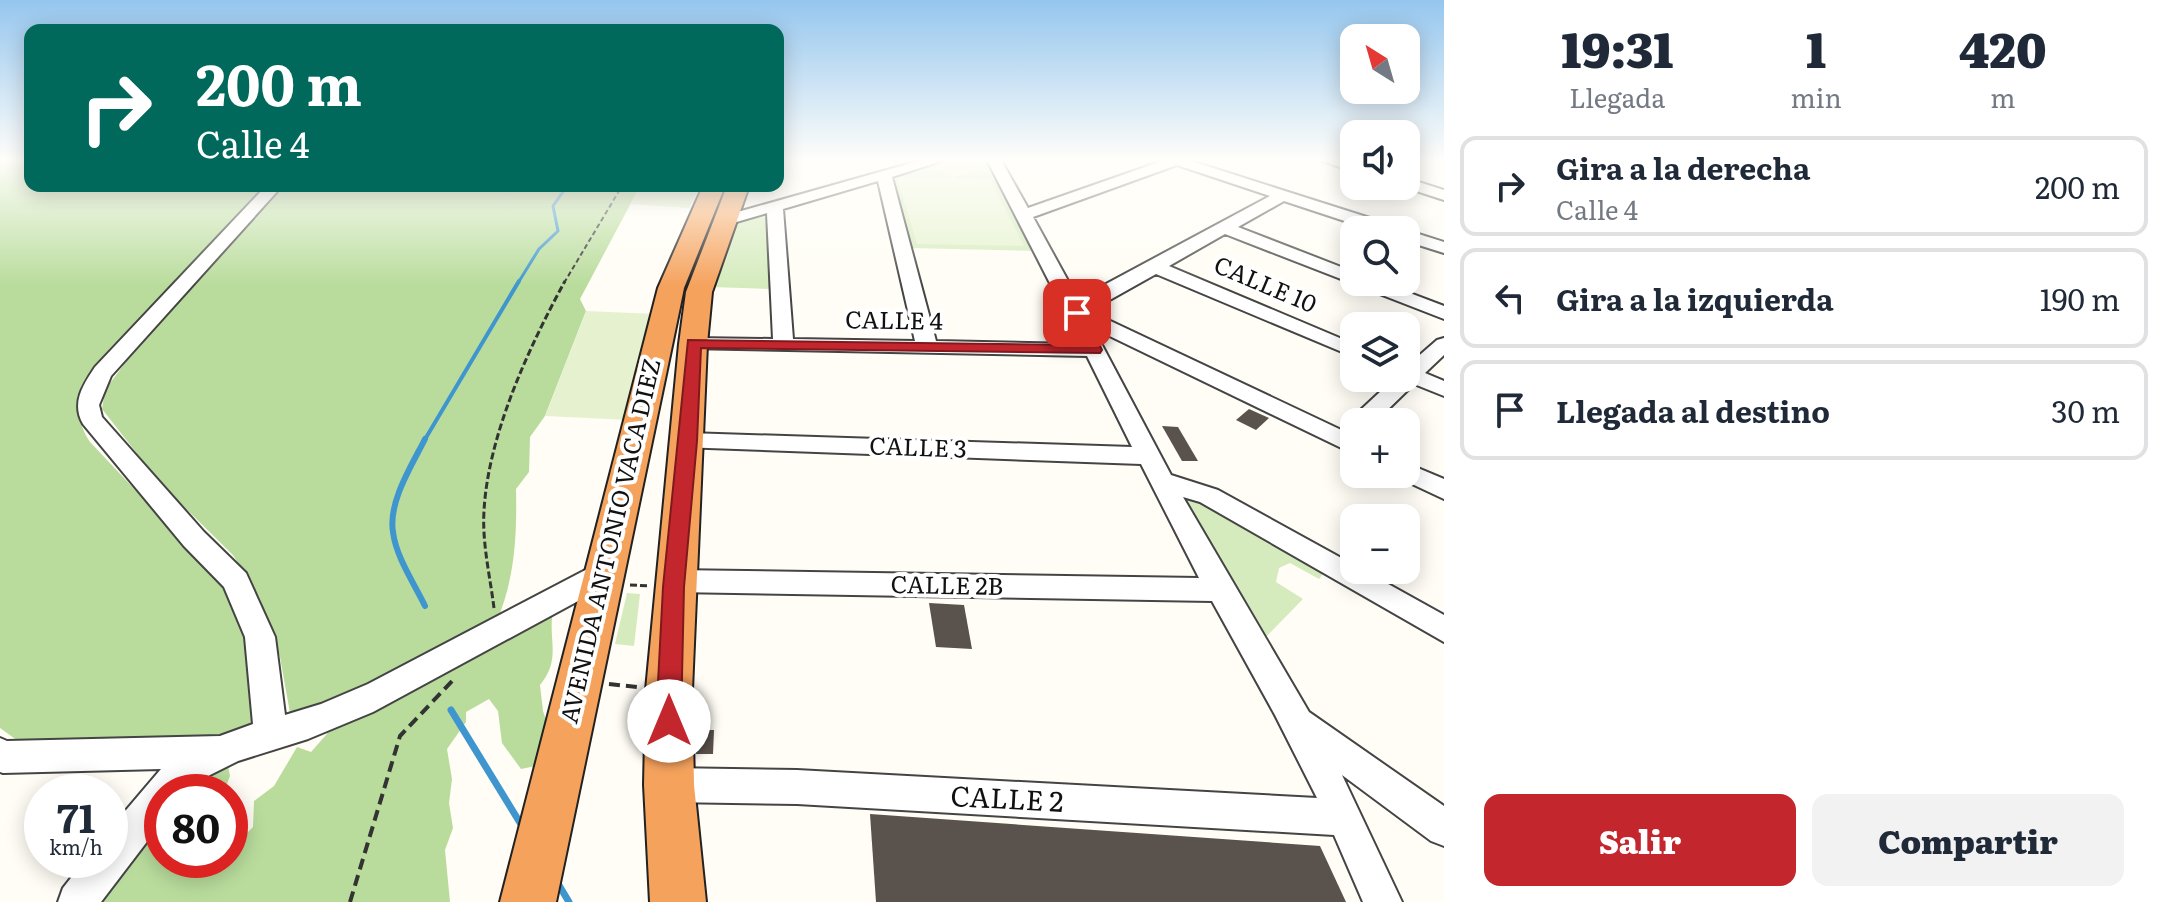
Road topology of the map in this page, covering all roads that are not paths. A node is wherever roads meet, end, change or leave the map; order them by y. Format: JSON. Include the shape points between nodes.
{"nodes":[{"id":1,"x":259,"y":202,"type":"edge"},
{"id":2,"x":723,"y":202,"type":"edge"},
{"id":3,"x":725,"y":202,"type":"edge"},
{"id":4,"x":754,"y":202,"type":"edge"},
{"id":5,"x":789,"y":202,"type":"edge"},
{"id":6,"x":891,"y":202,"type":"edge"},
{"id":7,"x":1017,"y":202,"type":"edge"},
{"id":8,"x":1060,"y":202,"type":"edge"},
{"id":9,"x":1271,"y":202,"type":"edge"},
{"id":10,"x":1304,"y":202,"type":"edge"},
{"id":11,"x":775,"y":206,"type":"junction"},
{"id":12,"x":1024,"y":215,"type":"junction"},
{"id":13,"x":1347,"y":216,"type":"edge"},
{"id":14,"x":1227,"y":229,"type":"junction"},
{"id":15,"x":1420,"y":240,"type":"edge"},
{"id":16,"x":1444,"y":248,"type":"edge"},
{"id":17,"x":1156,"y":267,"type":"junction"},
{"id":18,"x":1340,"y":273,"type":"edge"},
{"id":19,"x":1400,"y":296,"type":"edge"},
{"id":20,"x":1076,"y":309,"type":"junction"},
{"id":21,"x":1444,"y":313,"type":"edge"},
{"id":22,"x":693,"y":344,"type":"junction"},
{"id":23,"x":1444,"y":344,"type":"edge"},
{"id":24,"x":783,"y":345,"type":"junction"},
{"id":25,"x":1340,"y":345,"type":"edge"},
{"id":26,"x":927,"y":347,"type":"junction"},
{"id":27,"x":1094,"y":350,"type":"junction"},
{"id":28,"x":1420,"y":364,"type":"edge"},
{"id":29,"x":1420,"y":379,"type":"edge"},
{"id":30,"x":1444,"y":389,"type":"edge"},
{"id":31,"x":1390,"y":392,"type":"edge"},
{"id":32,"x":1375,"y":408,"type":"edge"},
{"id":33,"x":1340,"y":433,"type":"edge"},
{"id":34,"x":688,"y":441,"type":"junction"},
{"id":35,"x":1148,"y":456,"type":"junction"},
{"id":36,"x":1420,"y":478,"type":"edge"},
{"id":37,"x":1163,"y":481,"type":"junction"},
{"id":38,"x":1444,"y":490,"type":"edge"},
{"id":39,"x":603,"y":578,"type":"junction"},
{"id":40,"x":674,"y":584,"type":"junction"},
{"id":41,"x":1221,"y":590,"type":"junction"},
{"id":42,"x":1444,"y":630,"type":"edge"},
{"id":43,"x":1295,"y":720,"type":"junction"},
{"id":44,"x":271,"y":734,"type":"junction"},
{"id":45,"x":222,"y":751,"type":"junction"},
{"id":46,"x":0,"y":754,"type":"edge"},
{"id":47,"x":183,"y":774,"type":"edge"},
{"id":48,"x":669,"y":785,"type":"junction"},
{"id":49,"x":144,"y":816,"type":"edge"},
{"id":50,"x":1345,"y":818,"type":"junction"},
{"id":51,"x":1444,"y":828,"type":"edge"},
{"id":52,"x":128,"y":836,"type":"edge"},
{"id":53,"x":96,"y":878,"type":"edge"},
{"id":54,"x":77,"y":902,"type":"edge"},
{"id":55,"x":528,"y":902,"type":"edge"},
{"id":56,"x":678,"y":902,"type":"edge"},
{"id":57,"x":1383,"y":902,"type":"edge"}],
"edges":[{"from":1,"to":44,"type":"street","via":[[125,345],[94,385],[88,405],[91,419],[236,581],[260,637]]},
{"from":2,"to":39,"type":"highway","name":"AVENIDA ANTONIO VACA DIEZ","via":[[671,288]]},
{"from":3,"to":22,"type":"highway","name":"AVENIDA ANTONIO VACA DIEZ","via":[[699,292]]},
{"from":4,"to":11,"type":"street"},
{"from":5,"to":11,"type":"street"},
{"from":6,"to":26,"type":"street"},
{"from":7,"to":12,"type":"street"},
{"from":8,"to":12,"type":"street"},
{"from":9,"to":14,"type":"street"},
{"from":10,"to":13,"type":"street"},
{"from":11,"to":24,"type":"street"},
{"from":12,"to":20,"type":"street"},
{"from":14,"to":17,"type":"street"},
{"from":14,"to":18,"type":"street"},
{"from":15,"to":16,"type":"street"},
{"from":17,"to":20,"type":"street"},
{"from":17,"to":25,"type":"street","name":"CALLE 10"},
{"from":19,"to":21,"type":"street"},
{"from":20,"to":27,"type":"street"},
{"from":20,"to":33,"type":"street"},
{"from":22,"to":24,"type":"street","name":"CALLE 4"},
{"from":22,"to":34,"type":"highway","name":"AVENIDA ANTONIO VACA DIEZ"},
{"from":23,"to":28,"type":"street"},
{"from":24,"to":26,"type":"street","name":"CALLE 4"},
{"from":26,"to":27,"type":"street","name":"CALLE 4"},
{"from":27,"to":35,"type":"street"},
{"from":29,"to":30,"type":"street"},
{"from":31,"to":32,"type":"street"},
{"from":34,"to":35,"type":"street","name":"CALLE 3"},
{"from":34,"to":40,"type":"highway","name":"AVENIDA ANTONIO VACA DIEZ"},
{"from":35,"to":37,"type":"street"},
{"from":36,"to":38,"type":"street"},
{"from":37,"to":41,"type":"street"},
{"from":37,"to":42,"type":"street","via":[[1209,496]]},
{"from":39,"to":44,"type":"street","via":[[350,708]]},
{"from":39,"to":55,"type":"highway","name":"AVENIDA ANTONIO VACA DIEZ"},
{"from":40,"to":41,"type":"street","name":"CALLE 2B"},
{"from":40,"to":48,"type":"highway","name":"AVENIDA ANTONIO VACA DIEZ"},
{"from":41,"to":43,"type":"street"},
{"from":43,"to":50,"type":"street"},
{"from":43,"to":51,"type":"street"},
{"from":44,"to":45,"type":"street"},
{"from":45,"to":46,"type":"street"},
{"from":45,"to":47,"type":"street"},
{"from":48,"to":50,"type":"street","name":"CALLE 2","via":[[797,787]]},
{"from":48,"to":56,"type":"highway","name":"AVENIDA ANTONIO VACA DIEZ"},
{"from":49,"to":52,"type":"street"},
{"from":50,"to":57,"type":"street"},
{"from":53,"to":54,"type":"street"}]}
